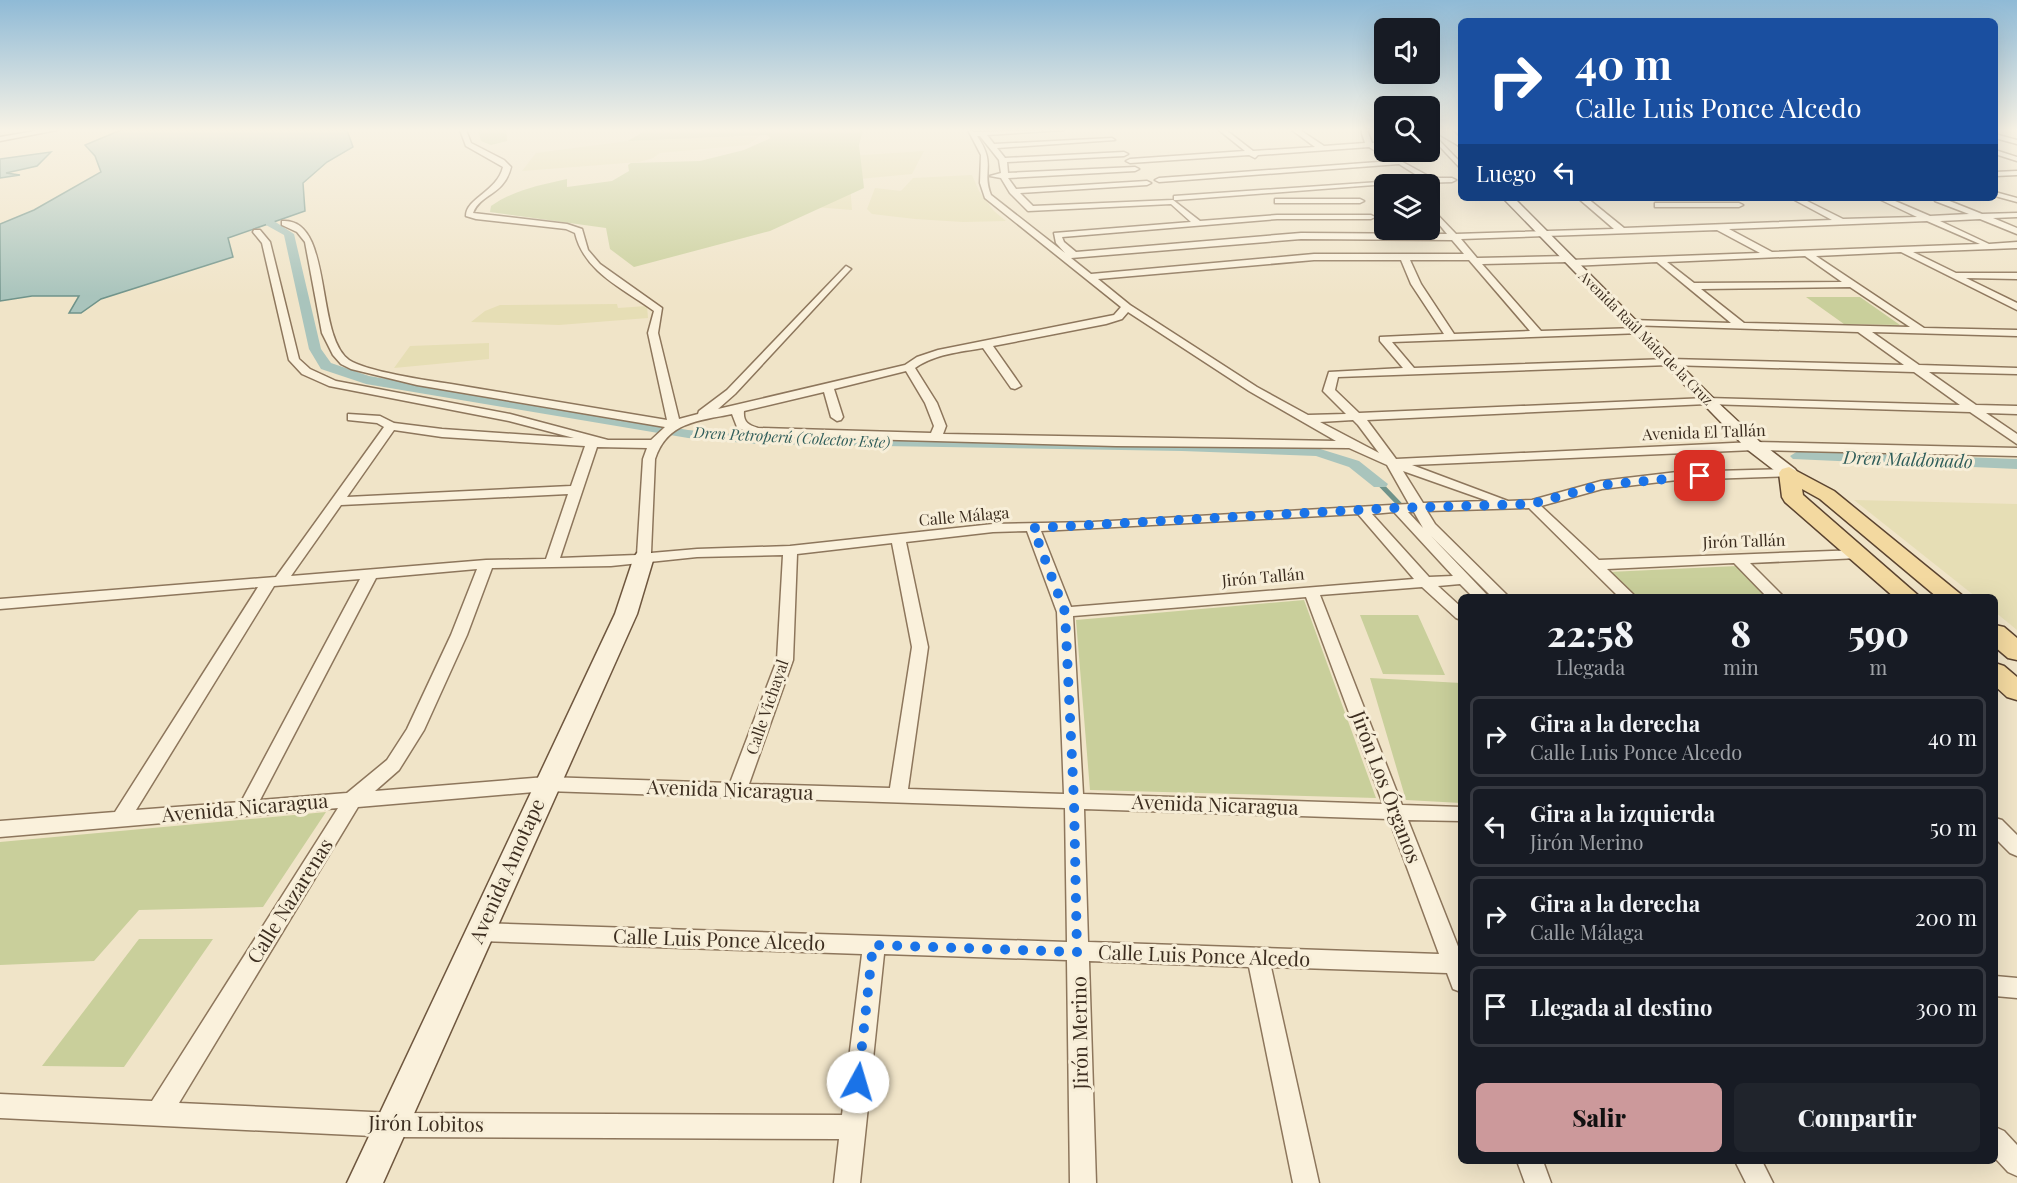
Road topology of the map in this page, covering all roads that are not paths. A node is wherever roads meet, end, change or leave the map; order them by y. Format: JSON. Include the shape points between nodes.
{"nodes":[{"id":1,"x":502,"y":185,"type":"edge"},
{"id":2,"x":983,"y":185,"type":"edge"},
{"id":3,"x":1009,"y":185,"type":"edge"},
{"id":4,"x":1149,"y":185,"type":"edge"},
{"id":5,"x":1288,"y":185,"type":"edge"},
{"id":6,"x":1358,"y":185,"type":"edge"},
{"id":7,"x":1374,"y":186,"type":"edge"},
{"id":8,"x":1293,"y":190,"type":"junction"},
{"id":9,"x":1013,"y":191,"type":"junction"},
{"id":10,"x":1155,"y":193,"type":"junction"},
{"id":11,"x":1998,"y":194,"type":"edge"},
{"id":12,"x":1998,"y":194,"type":"edge"},
{"id":13,"x":2017,"y":194,"type":"edge"},
{"id":14,"x":1177,"y":198,"type":"dead end"},
{"id":15,"x":1223,"y":198,"type":"dead end"},
{"id":16,"x":2017,"y":200,"type":"edge"},
{"id":17,"x":1360,"y":201,"type":"junction"},
{"id":18,"x":1511,"y":201,"type":"edge"},
{"id":19,"x":1586,"y":201,"type":"edge"},
{"id":20,"x":1652,"y":201,"type":"edge"},
{"id":21,"x":1734,"y":201,"type":"edge"},
{"id":22,"x":1801,"y":201,"type":"edge"},
{"id":23,"x":1888,"y":201,"type":"edge"},
{"id":24,"x":1943,"y":201,"type":"edge"},
{"id":25,"x":1232,"y":205,"type":"dead end"},
{"id":26,"x":1658,"y":205,"type":"junction"},
{"id":27,"x":1747,"y":210,"type":"junction"},
{"id":28,"x":1241,"y":212,"type":"dead end"},
{"id":29,"x":2017,"y":215,"type":"edge"},
{"id":30,"x":1288,"y":216,"type":"junction"},
{"id":31,"x":1981,"y":216,"type":"junction"},
{"id":32,"x":1371,"y":218,"type":"junction"},
{"id":33,"x":1249,"y":219,"type":"junction"},
{"id":34,"x":1927,"y":219,"type":"junction"},
{"id":35,"x":1440,"y":221,"type":"edge"},
{"id":36,"x":1374,"y":222,"type":"edge"},
{"id":37,"x":285,"y":223,"type":"dead end"},
{"id":38,"x":1198,"y":223,"type":"junction"},
{"id":39,"x":1843,"y":223,"type":"junction"},
{"id":40,"x":1770,"y":224,"type":"junction"},
{"id":41,"x":1689,"y":227,"type":"junction"},
{"id":42,"x":1719,"y":227,"type":"junction"},
{"id":43,"x":1622,"y":231,"type":"junction"},
{"id":44,"x":2017,"y":231,"type":"edge"},
{"id":45,"x":257,"y":232,"type":"dead end"},
{"id":46,"x":1543,"y":234,"type":"junction"},
{"id":47,"x":1440,"y":237,"type":"edge"},
{"id":48,"x":1453,"y":237,"type":"junction"},
{"id":49,"x":1374,"y":238,"type":"edge"},
{"id":50,"x":2017,"y":244,"type":"edge"},
{"id":51,"x":1990,"y":245,"type":"junction"},
{"id":52,"x":1308,"y":247,"type":"junction"},
{"id":53,"x":1901,"y":249,"type":"junction"},
{"id":54,"x":1806,"y":253,"type":"junction"},
{"id":55,"x":1075,"y":255,"type":"junction"},
{"id":56,"x":1770,"y":255,"type":"junction"},
{"id":57,"x":1062,"y":256,"type":"junction"},
{"id":58,"x":1404,"y":257,"type":"junction"},
{"id":59,"x":1474,"y":259,"type":"junction"},
{"id":60,"x":1658,"y":259,"type":"junction"},
{"id":61,"x":1569,"y":261,"type":"junction"},
{"id":62,"x":846,"y":269,"type":"dead end"},
{"id":63,"x":1953,"y":275,"type":"junction"},
{"id":64,"x":2017,"y":276,"type":"edge"},
{"id":65,"x":1089,"y":278,"type":"junction"},
{"id":66,"x":1854,"y":284,"type":"junction"},
{"id":67,"x":1691,"y":286,"type":"junction"},
{"id":68,"x":2005,"y":301,"type":"junction"},
{"id":69,"x":2017,"y":301,"type":"edge"},
{"id":70,"x":1127,"y":307,"type":"junction"},
{"id":71,"x":2017,"y":307,"type":"edge"},
{"id":72,"x":1141,"y":316,"type":"junction"},
{"id":73,"x":1102,"y":322,"type":"junction"},
{"id":74,"x":1742,"y":326,"type":"junction"},
{"id":75,"x":1635,"y":327,"type":"junction"},
{"id":76,"x":1861,"y":329,"type":"junction"},
{"id":77,"x":1921,"y":330,"type":"junction"},
{"id":78,"x":2017,"y":333,"type":"edge"},
{"id":79,"x":1538,"y":334,"type":"junction"},
{"id":80,"x":1451,"y":337,"type":"junction"},
{"id":81,"x":986,"y":344,"type":"junction"},
{"id":82,"x":1669,"y":362,"type":"junction"},
{"id":83,"x":909,"y":367,"type":"junction"},
{"id":84,"x":1918,"y":369,"type":"junction"},
{"id":85,"x":2017,"y":371,"type":"edge"},
{"id":86,"x":1412,"y":372,"type":"junction"},
{"id":87,"x":1015,"y":386,"type":"dead end"},
{"id":88,"x":828,"y":387,"type":"junction"},
{"id":89,"x":731,"y":392,"type":"junction"},
{"id":90,"x":1707,"y":401,"type":"junction"},
{"id":91,"x":740,"y":409,"type":"junction"},
{"id":92,"x":1974,"y":409,"type":"junction"},
{"id":93,"x":2017,"y":410,"type":"edge"},
{"id":94,"x":698,"y":416,"type":"junction"},
{"id":95,"x":1355,"y":416,"type":"junction"},
{"id":96,"x":352,"y":417,"type":"dead end"},
{"id":97,"x":837,"y":417,"type":"dead end"},
{"id":98,"x":1306,"y":419,"type":"junction"},
{"id":99,"x":674,"y":425,"type":"junction"},
{"id":100,"x":391,"y":426,"type":"junction"},
{"id":101,"x":936,"y":437,"type":"junction"},
{"id":102,"x":2017,"y":440,"type":"edge"},
{"id":103,"x":592,"y":443,"type":"junction"},
{"id":104,"x":607,"y":443,"type":"junction"},
{"id":105,"x":654,"y":444,"type":"junction"},
{"id":106,"x":1351,"y":445,"type":"junction"},
{"id":107,"x":1754,"y":446,"type":"junction"},
{"id":108,"x":2017,"y":452,"type":"edge"},
{"id":109,"x":1392,"y":462,"type":"junction"},
{"id":110,"x":1789,"y":473,"type":"junction"},
{"id":111,"x":574,"y":490,"type":"junction"},
{"id":112,"x":337,"y":501,"type":"junction"},
{"id":113,"x":1508,"y":504,"type":"junction"},
{"id":114,"x":1532,"y":504,"type":"junction"},
{"id":115,"x":1417,"y":507,"type":"junction"},
{"id":116,"x":1396,"y":508,"type":"junction"},
{"id":117,"x":1361,"y":510,"type":"junction"},
{"id":118,"x":1033,"y":528,"type":"junction"},
{"id":119,"x":898,"y":539,"type":"junction"},
{"id":120,"x":790,"y":550,"type":"junction"},
{"id":121,"x":1859,"y":554,"type":"junction"},
{"id":122,"x":644,"y":557,"type":"junction"},
{"id":123,"x":1738,"y":559,"type":"junction"},
{"id":124,"x":552,"y":561,"type":"junction"},
{"id":125,"x":486,"y":564,"type":"junction"},
{"id":126,"x":1594,"y":566,"type":"junction"},
{"id":127,"x":370,"y":574,"type":"junction"},
{"id":128,"x":1464,"y":579,"type":"junction"},
{"id":129,"x":275,"y":582,"type":"junction"},
{"id":130,"x":1425,"y":582,"type":"junction"},
{"id":131,"x":1311,"y":591,"type":"junction"},
{"id":132,"x":1478,"y":594,"type":"edge"},
{"id":133,"x":1498,"y":594,"type":"edge"},
{"id":134,"x":1625,"y":594,"type":"edge"},
{"id":135,"x":1773,"y":594,"type":"edge"},
{"id":136,"x":1905,"y":594,"type":"edge"},
{"id":137,"x":1948,"y":594,"type":"edge"},
{"id":138,"x":0,"y":604,"type":"edge"},
{"id":139,"x":1065,"y":612,"type":"junction"},
{"id":140,"x":1458,"y":612,"type":"edge"},
{"id":141,"x":1998,"y":636,"type":"edge"},
{"id":142,"x":2017,"y":652,"type":"edge"},
{"id":143,"x":1998,"y":675,"type":"edge"},
{"id":144,"x":2017,"y":692,"type":"edge"},
{"id":145,"x":546,"y":784,"type":"junction"},
{"id":146,"x":736,"y":790,"type":"junction"},
{"id":147,"x":898,"y":795,"type":"junction"},
{"id":148,"x":354,"y":798,"type":"junction"},
{"id":149,"x":1074,"y":801,"type":"junction"},
{"id":150,"x":247,"y":808,"type":"junction"},
{"id":151,"x":1395,"y":811,"type":"junction"},
{"id":152,"x":1458,"y":814,"type":"edge"},
{"id":153,"x":121,"y":819,"type":"junction"},
{"id":154,"x":2001,"y":828,"type":"edge"},
{"id":155,"x":0,"y":829,"type":"edge"},
{"id":156,"x":2017,"y":848,"type":"edge"},
{"id":157,"x":480,"y":932,"type":"junction"},
{"id":158,"x":873,"y":945,"type":"junction"},
{"id":159,"x":1077,"y":952,"type":"junction"},
{"id":160,"x":1258,"y":958,"type":"junction"},
{"id":161,"x":1458,"y":968,"type":"edge"},
{"id":162,"x":1458,"y":970,"type":"edge"},
{"id":163,"x":1998,"y":986,"type":"edge"},
{"id":164,"x":2017,"y":988,"type":"edge"},
{"id":165,"x":0,"y":1106,"type":"edge"},
{"id":166,"x":158,"y":1114,"type":"junction"},
{"id":167,"x":393,"y":1125,"type":"junction"},
{"id":168,"x":853,"y":1127,"type":"junction"},
{"id":169,"x":1998,"y":1143,"type":"edge"},
{"id":170,"x":2017,"y":1163,"type":"edge"},
{"id":171,"x":1531,"y":1164,"type":"edge"},
{"id":172,"x":1750,"y":1164,"type":"edge"},
{"id":173,"x":365,"y":1183,"type":"edge"},
{"id":174,"x":847,"y":1183,"type":"edge"},
{"id":175,"x":1083,"y":1183,"type":"edge"},
{"id":176,"x":1306,"y":1183,"type":"edge"},
{"id":177,"x":1538,"y":1183,"type":"edge"},
{"id":178,"x":1760,"y":1183,"type":"edge"}],
"edges":[{"from":1,"to":99,"type":"street","via":[[472,207],[468,211],[471,215],[579,231],[584,251],[598,268],[659,310],[653,333]]},
{"from":2,"to":57,"type":"street","via":[[988,196]]},
{"from":3,"to":9,"type":"street"},
{"from":4,"to":10,"type":"street"},
{"from":5,"to":8,"type":"street"},
{"from":6,"to":8,"type":"street"},
{"from":7,"to":17,"type":"street","via":[[1347,187]]},
{"from":8,"to":14,"type":"street"},
{"from":9,"to":10,"type":"street"},
{"from":9,"to":10,"type":"street","via":[[1031,209]]},
{"from":10,"to":38,"type":"street","via":[[1175,203]]},
{"from":11,"to":13,"type":"street"},
{"from":12,"to":16,"type":"street"},
{"from":15,"to":25,"type":"street"},
{"from":17,"to":30,"type":"street","via":[[1276,198]]},
{"from":17,"to":32,"type":"street"},
{"from":18,"to":46,"type":"street","name":"Avenida Raúl Mata de la Cruz"},
{"from":19,"to":43,"type":"street"},
{"from":20,"to":26,"type":"street"},
{"from":21,"to":27,"type":"street"},
{"from":22,"to":39,"type":"street"},
{"from":23,"to":34,"type":"street"},
{"from":24,"to":31,"type":"street"},
{"from":26,"to":27,"type":"street"},
{"from":26,"to":41,"type":"street"},
{"from":27,"to":40,"type":"street"},
{"from":28,"to":33,"type":"street"},
{"from":29,"to":31,"type":"street"},
{"from":30,"to":32,"type":"street"},
{"from":30,"to":33,"type":"street"},
{"from":30,"to":52,"type":"street"},
{"from":31,"to":34,"type":"street"},
{"from":31,"to":44,"type":"street"},
{"from":32,"to":36,"type":"street"},
{"from":33,"to":38,"type":"street"},
{"from":34,"to":39,"type":"street"},
{"from":34,"to":51,"type":"street"},
{"from":35,"to":48,"type":"street"},
{"from":37,"to":99,"type":"street","via":[[300,230],[309,242],[327,333],[332,347],[345,362],[417,382]]},
{"from":38,"to":55,"type":"street","via":[[1057,235],[1060,243]]},
{"from":39,"to":40,"type":"street"},
{"from":40,"to":42,"type":"street"},
{"from":41,"to":42,"type":"street"},
{"from":41,"to":43,"type":"street"},
{"from":42,"to":56,"type":"street"},
{"from":43,"to":46,"type":"street"},
{"from":45,"to":104,"type":"street","via":[[266,242],[294,360],[307,373],[333,384],[510,418]]},
{"from":46,"to":48,"type":"street"},
{"from":46,"to":61,"type":"street","name":"Avenida Raúl Mata de la Cruz"},
{"from":47,"to":48,"type":"street"},
{"from":48,"to":59,"type":"street"},
{"from":49,"to":52,"type":"street"},
{"from":50,"to":51,"type":"street"},
{"from":51,"to":53,"type":"street"},
{"from":52,"to":55,"type":"street","via":[[1237,240]]},
{"from":52,"to":58,"type":"street"},
{"from":52,"to":65,"type":"street","via":[[1196,266]]},
{"from":53,"to":54,"type":"street"},
{"from":53,"to":63,"type":"street"},
{"from":54,"to":56,"type":"street"},
{"from":54,"to":66,"type":"street"},
{"from":55,"to":57,"type":"street"},
{"from":56,"to":60,"type":"street"},
{"from":57,"to":65,"type":"street"},
{"from":58,"to":59,"type":"street"},
{"from":58,"to":80,"type":"street","via":[[1416,284]]},
{"from":59,"to":61,"type":"street"},
{"from":59,"to":79,"type":"street"},
{"from":60,"to":61,"type":"street"},
{"from":60,"to":67,"type":"street"},
{"from":61,"to":75,"type":"street","name":"Avenida Raúl Mata de la Cruz"},
{"from":62,"to":89,"type":"street"},
{"from":63,"to":64,"type":"street"},
{"from":63,"to":68,"type":"street"},
{"from":65,"to":70,"type":"street"},
{"from":66,"to":67,"type":"street"},
{"from":66,"to":77,"type":"street"},
{"from":67,"to":74,"type":"street"},
{"from":68,"to":69,"type":"street"},
{"from":68,"to":71,"type":"street"},
{"from":70,"to":72,"type":"street"},
{"from":70,"to":73,"type":"street","via":[[1118,317]]},
{"from":72,"to":73,"type":"street"},
{"from":72,"to":98,"type":"street"},
{"from":73,"to":81,"type":"street"},
{"from":74,"to":75,"type":"street"},
{"from":74,"to":76,"type":"street"},
{"from":75,"to":79,"type":"street"},
{"from":75,"to":82,"type":"street","name":"Avenida Raúl Mata de la Cruz"},
{"from":76,"to":77,"type":"street"},
{"from":76,"to":84,"type":"street"},
{"from":77,"to":78,"type":"street"},
{"from":79,"to":80,"type":"street"},
{"from":80,"to":86,"type":"street","via":[[1384,339]]},
{"from":81,"to":83,"type":"street","via":[[938,353]]},
{"from":81,"to":87,"type":"street"},
{"from":82,"to":84,"type":"street"},
{"from":82,"to":86,"type":"street"},
{"from":82,"to":90,"type":"street","name":"Avenida Raúl Mata de la Cruz"},
{"from":83,"to":88,"type":"street"},
{"from":83,"to":101,"type":"street","via":[[940,426]]},
{"from":84,"to":85,"type":"street"},
{"from":84,"to":92,"type":"street"},
{"from":86,"to":95,"type":"street","via":[[1333,374],[1329,391]]},
{"from":88,"to":91,"type":"street"},
{"from":88,"to":97,"type":"street"},
{"from":89,"to":91,"type":"street","via":[[729,399]]},
{"from":89,"to":94,"type":"street"},
{"from":90,"to":92,"type":"street"},
{"from":90,"to":95,"type":"street"},
{"from":90,"to":107,"type":"street","name":"Avenida Raúl Mata de la Cruz"},
{"from":91,"to":94,"type":"street"},
{"from":91,"to":101,"type":"street","via":[[736,419],[740,426],[756,432]]},
{"from":92,"to":93,"type":"street"},
{"from":92,"to":102,"type":"street"},
{"from":94,"to":99,"type":"street"},
{"from":95,"to":98,"type":"street"},
{"from":95,"to":109,"type":"street"},
{"from":96,"to":100,"type":"street","via":[[380,420]]},
{"from":98,"to":106,"type":"street"},
{"from":99,"to":105,"type":"street"},
{"from":100,"to":103,"type":"street"},
{"from":100,"to":112,"type":"street"},
{"from":101,"to":106,"type":"street"},
{"from":103,"to":104,"type":"street"},
{"from":103,"to":111,"type":"street"},
{"from":104,"to":105,"type":"street"},
{"from":105,"to":122,"type":"street","via":[[649,459]]},
{"from":106,"to":109,"type":"street"},
{"from":107,"to":108,"type":"street","name":"Avenida El Tallán"},
{"from":107,"to":109,"type":"street","name":"Avenida El Tallán"},
{"from":107,"to":110,"type":"street","name":"Avenida Raúl Mata de la Cruz"},
{"from":109,"to":113,"type":"street"},
{"from":109,"to":115,"type":"street"},
{"from":110,"to":114,"type":"street","name":"Calle Málaga","via":[[1677,476],[1601,485]]},
{"from":110,"to":121,"type":"main road","via":[[1793,497]]},
{"from":110,"to":137,"type":"main road","name":"Avenida Raúl Mata de la Cruz","via":[[1827,495]]},
{"from":111,"to":112,"type":"street"},
{"from":111,"to":124,"type":"street"},
{"from":112,"to":129,"type":"street"},
{"from":113,"to":114,"type":"street","name":"Calle Málaga"},
{"from":113,"to":115,"type":"street","name":"Calle Málaga"},
{"from":114,"to":126,"type":"street"},
{"from":115,"to":116,"type":"street","name":"Calle Málaga"},
{"from":115,"to":133,"type":"street","via":[[1429,526]]},
{"from":116,"to":117,"type":"street","name":"Calle Málaga"},
{"from":116,"to":128,"type":"street"},
{"from":117,"to":118,"type":"street","name":"Calle Málaga"},
{"from":117,"to":130,"type":"street"},
{"from":118,"to":119,"type":"street","name":"Calle Málaga","via":[[993,528]]},
{"from":118,"to":139,"type":"street","name":"Jirón Merino"},
{"from":119,"to":120,"type":"street","name":"Calle Málaga"},
{"from":119,"to":147,"type":"street","via":[[920,647]]},
{"from":120,"to":122,"type":"street","name":"Calle Málaga"},
{"from":120,"to":146,"type":"street","name":"Calle Vichayal","via":[[785,660]]},
{"from":121,"to":123,"type":"street","name":"Jirón Tallán"},
{"from":121,"to":136,"type":"main road"},
{"from":122,"to":124,"type":"street","name":"Calle Málaga","via":[[610,562]]},
{"from":122,"to":145,"type":"street","name":"Avenida Amotape","via":[[626,614]]},
{"from":123,"to":126,"type":"street","name":"Jirón Tallán"},
{"from":123,"to":135,"type":"street"},
{"from":124,"to":125,"type":"street","name":"Calle Málaga"},
{"from":125,"to":127,"type":"street","name":"Calle Málaga"},
{"from":125,"to":148,"type":"street","name":"Calle Nazarenas","via":[[459,636],[415,730],[393,765]]},
{"from":126,"to":134,"type":"street"},
{"from":127,"to":129,"type":"street","name":"Calle Málaga"},
{"from":127,"to":150,"type":"street"},
{"from":128,"to":130,"type":"street","name":"Jirón Tallán"},
{"from":128,"to":132,"type":"street"},
{"from":129,"to":138,"type":"street","name":"Calle Málaga"},
{"from":129,"to":153,"type":"street"},
{"from":130,"to":131,"type":"street","name":"Jirón Tallán"},
{"from":130,"to":140,"type":"street"},
{"from":131,"to":139,"type":"street","name":"Jirón Tallán"},
{"from":131,"to":151,"type":"street","name":"Jirón Los Órganos"},
{"from":139,"to":149,"type":"street","name":"Jirón Merino"},
{"from":141,"to":142,"type":"main road"},
{"from":143,"to":144,"type":"main road"},
{"from":145,"to":146,"type":"street","name":"Avenida Nicaragua"},
{"from":145,"to":148,"type":"street","name":"Avenida Nicaragua"},
{"from":145,"to":157,"type":"street","name":"Avenida Amotape"},
{"from":146,"to":147,"type":"street","name":"Avenida Nicaragua"},
{"from":147,"to":149,"type":"street","name":"Avenida Nicaragua"},
{"from":148,"to":150,"type":"street","name":"Avenida Nicaragua"},
{"from":148,"to":166,"type":"street","name":"Calle Nazarenas"},
{"from":149,"to":151,"type":"street","name":"Avenida Nicaragua"},
{"from":149,"to":159,"type":"street","name":"Jirón Merino"},
{"from":150,"to":153,"type":"street","name":"Avenida Nicaragua"},
{"from":151,"to":152,"type":"street","name":"Avenida Nicaragua"},
{"from":151,"to":161,"type":"street","name":"Jirón Los Órganos"},
{"from":153,"to":155,"type":"street","name":"Avenida Nicaragua"},
{"from":154,"to":156,"type":"street"},
{"from":157,"to":158,"type":"street","name":"Calle Luis Ponce Alcedo"},
{"from":157,"to":167,"type":"street","name":"Avenida Amotape"},
{"from":158,"to":159,"type":"street","name":"Calle Luis Ponce Alcedo"},
{"from":158,"to":168,"type":"street"},
{"from":159,"to":160,"type":"street","name":"Calle Luis Ponce Alcedo"},
{"from":159,"to":175,"type":"street","name":"Jirón Merino"},
{"from":160,"to":162,"type":"street","name":"Calle Luis Ponce Alcedo"},
{"from":160,"to":176,"type":"street"},
{"from":163,"to":164,"type":"street"},
{"from":165,"to":166,"type":"street","name":"Jirón Lobitos"},
{"from":166,"to":167,"type":"street","name":"Jirón Lobitos"},
{"from":167,"to":168,"type":"street","name":"Jirón Lobitos"},
{"from":167,"to":173,"type":"street","name":"Avenida Amotape"},
{"from":168,"to":174,"type":"street"},
{"from":169,"to":170,"type":"street"},
{"from":171,"to":177,"type":"street"},
{"from":172,"to":178,"type":"street"}]}
